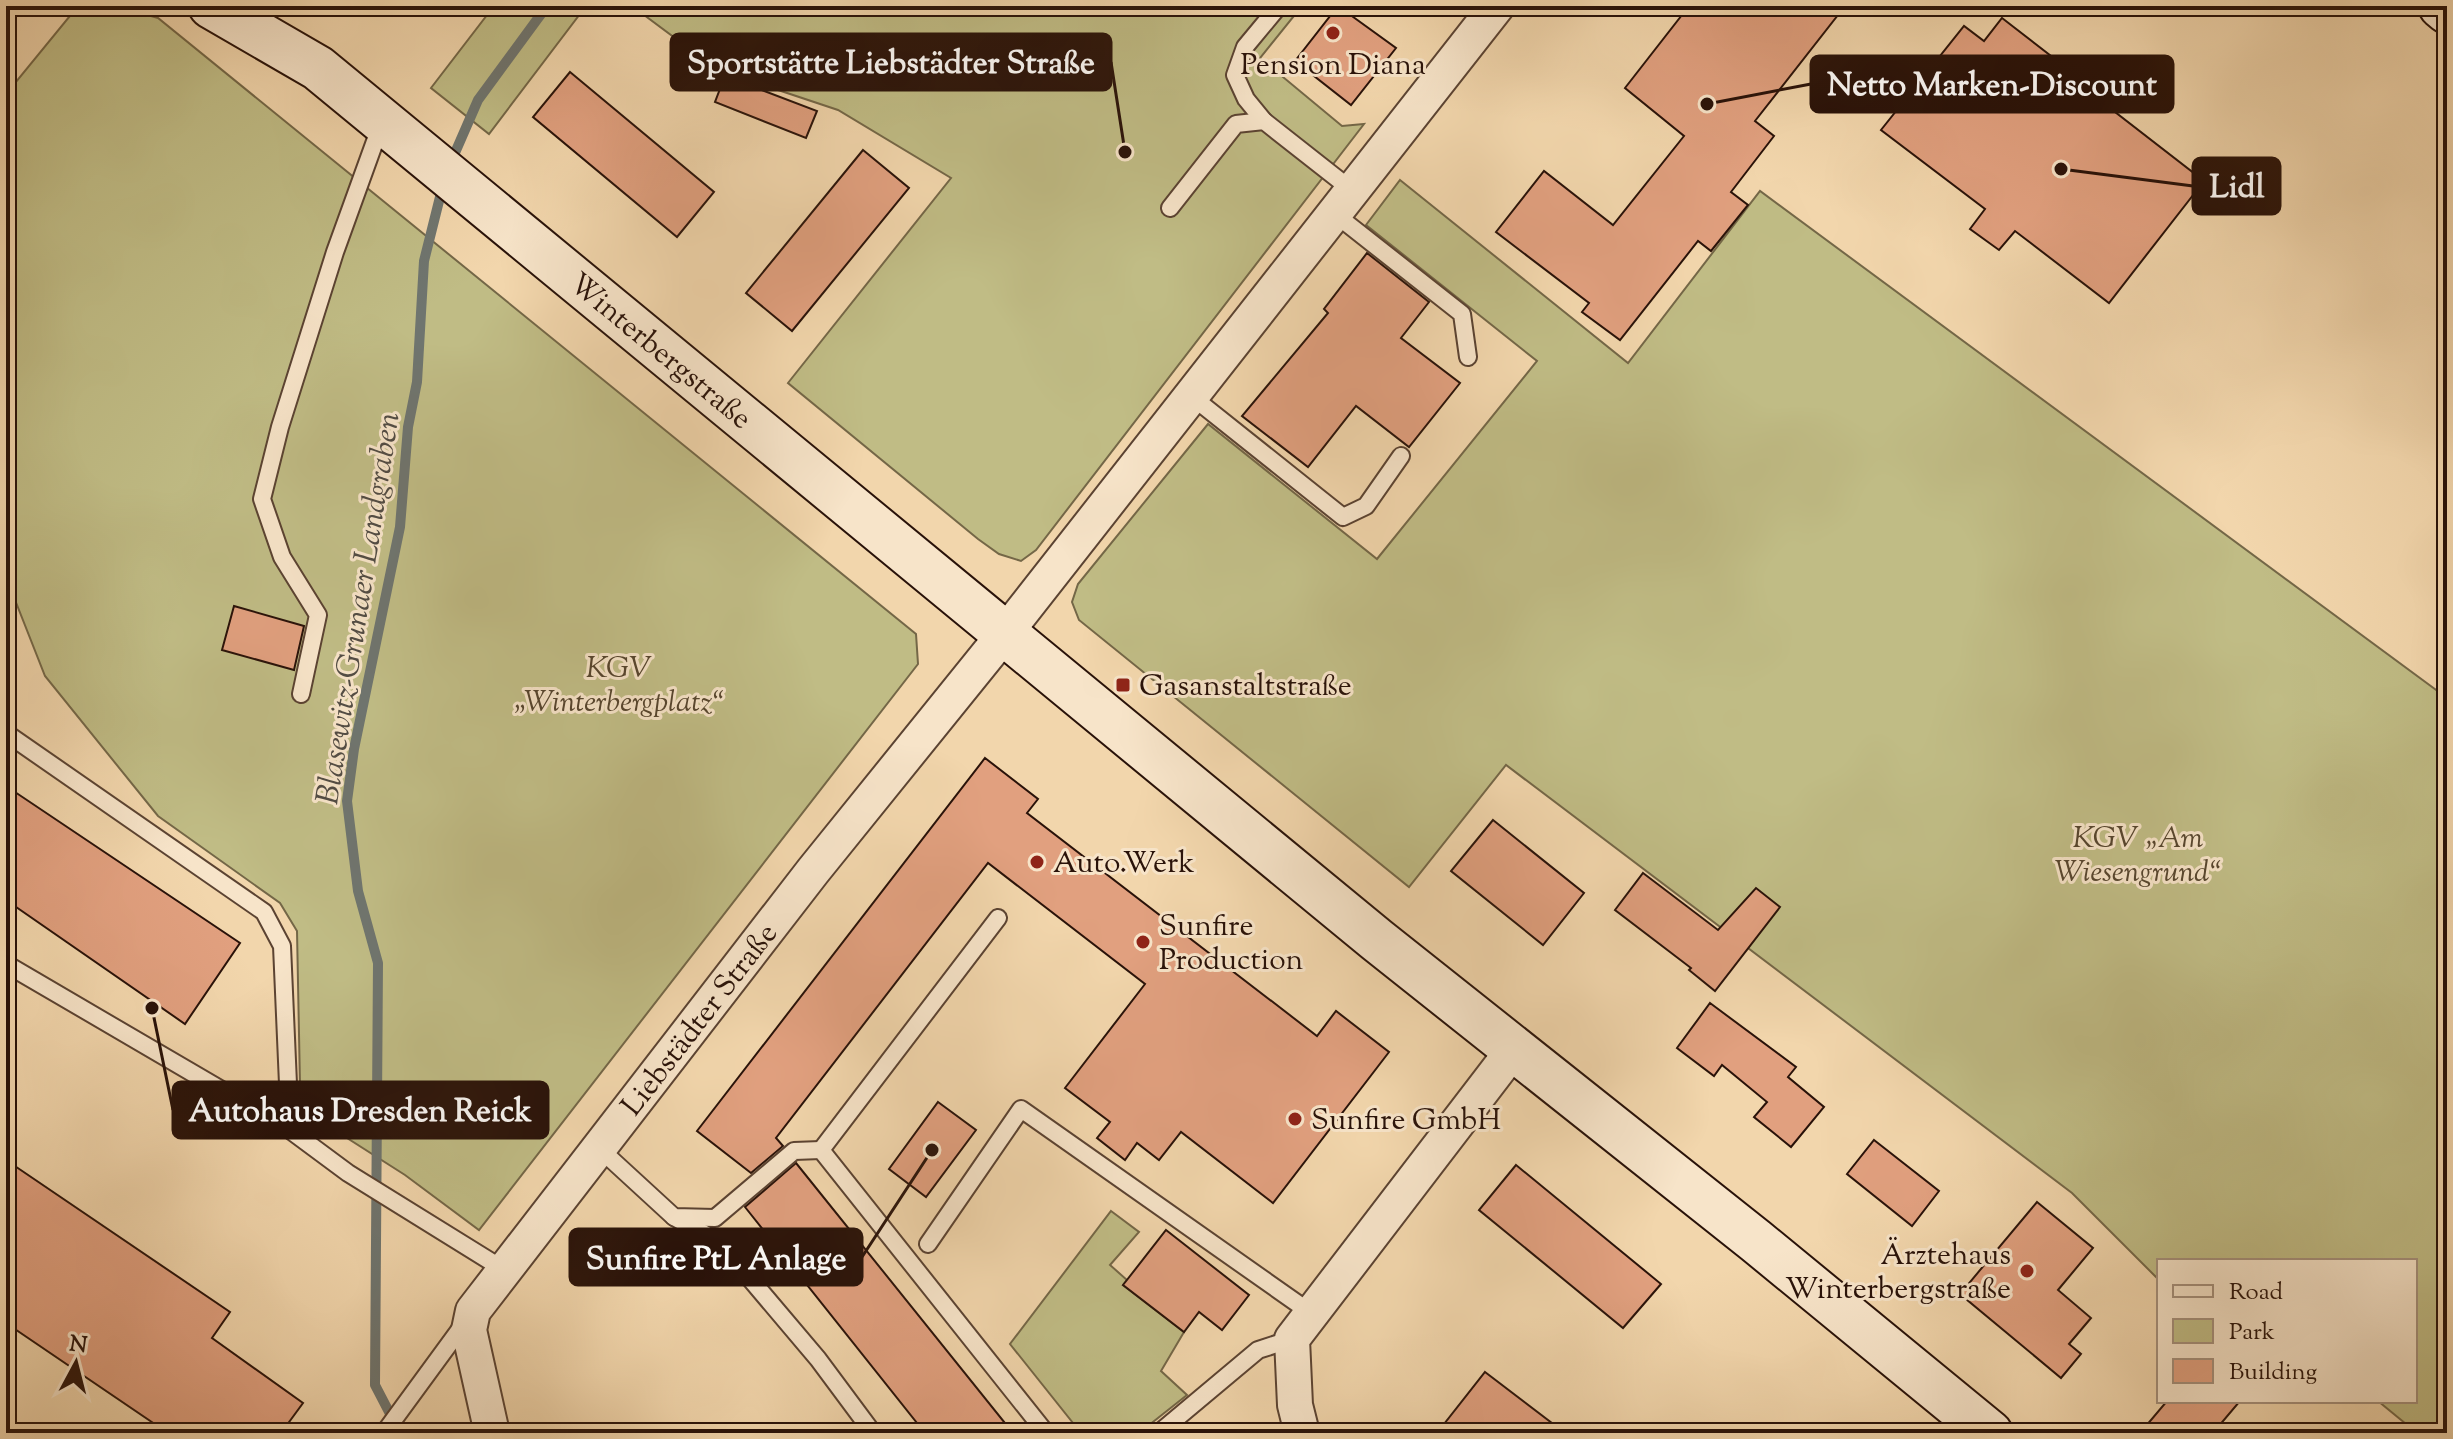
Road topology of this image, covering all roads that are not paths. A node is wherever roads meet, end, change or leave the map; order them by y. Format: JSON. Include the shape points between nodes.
{"nodes":[{"id":1,"x":11,"y":6,"type":"edge"},
{"id":2,"x":211,"y":6,"type":"edge"},
{"id":3,"x":261,"y":6,"type":"edge"},
{"id":4,"x":1279,"y":6,"type":"edge"},
{"id":5,"x":1497,"y":6,"type":"edge"},
{"id":6,"x":2441,"y":6,"type":"edge"},
{"id":7,"x":2447,"y":11,"type":"edge"},
{"id":8,"x":6,"y":12,"type":"edge"},
{"id":9,"x":318,"y":68,"type":"junction"},
{"id":10,"x":382,"y":121,"type":"junction"},
{"id":11,"x":1264,"y":121,"type":"junction"},
{"id":12,"x":1344,"y":203,"type":"junction"},
{"id":13,"x":1170,"y":208,"type":"dead end"},
{"id":14,"x":1468,"y":357,"type":"dead end"},
{"id":15,"x":1190,"y":395,"type":"junction"},
{"id":16,"x":1401,"y":456,"type":"dead end"},
{"id":17,"x":1006,"y":632,"type":"junction"},
{"id":18,"x":301,"y":694,"type":"dead end"},
{"id":19,"x":6,"y":733,"type":"edge"},
{"id":20,"x":998,"y":918,"type":"dead end"},
{"id":21,"x":6,"y":964,"type":"edge"},
{"id":22,"x":1514,"y":1049,"type":"junction"},
{"id":23,"x":290,"y":1130,"type":"junction"},
{"id":24,"x":600,"y":1149,"type":"junction"},
{"id":25,"x":821,"y":1150,"type":"junction"},
{"id":26,"x":674,"y":1217,"type":"junction"},
{"id":27,"x":928,"y":1244,"type":"dead end"},
{"id":28,"x":506,"y":1271,"type":"junction"},
{"id":29,"x":473,"y":1311,"type":"junction"},
{"id":30,"x":1302,"y":1326,"type":"junction"},
{"id":31,"x":384,"y":1433,"type":"edge"},
{"id":32,"x":492,"y":1433,"type":"edge"},
{"id":33,"x":873,"y":1433,"type":"edge"},
{"id":34,"x":1046,"y":1433,"type":"edge"},
{"id":35,"x":1159,"y":1433,"type":"edge"},
{"id":36,"x":1302,"y":1433,"type":"edge"},
{"id":37,"x":1990,"y":1433,"type":"edge"}],
"edges":[{"from":1,"to":8,"type":"lane"},
{"from":2,"to":9,"type":"main road","name":"Winterbergstraße"},
{"from":3,"to":9,"type":"main road","name":"Winterbergstraße","via":[[284,23]]},
{"from":4,"to":11,"type":"lane","via":[[1245,47],[1235,75]]},
{"from":5,"to":12,"type":"street","name":"Liebstädter Straße"},
{"from":6,"to":7,"type":"main road"},
{"from":9,"to":10,"type":"main road","name":"Winterbergstraße"},
{"from":10,"to":17,"type":"main road","name":"Winterbergstraße"},
{"from":10,"to":18,"type":"lane","via":[[335,252],[262,499],[282,557],[318,615]]},
{"from":11,"to":12,"type":"lane"},
{"from":11,"to":13,"type":"lane","via":[[1236,124]]},
{"from":12,"to":14,"type":"lane","via":[[1462,314]]},
{"from":12,"to":15,"type":"street","name":"Liebstädter Straße"},
{"from":15,"to":16,"type":"lane","via":[[1343,517],[1366,506]]},
{"from":15,"to":17,"type":"street","name":"Liebstädter Straße"},
{"from":17,"to":22,"type":"main road","name":"Winterbergstraße"},
{"from":17,"to":24,"type":"street","name":"Liebstädter Straße","via":[[813,871]]},
{"from":19,"to":23,"type":"lane","via":[[264,912],[282,946]]},
{"from":20,"to":25,"type":"lane"},
{"from":21,"to":23,"type":"lane"},
{"from":22,"to":30,"type":"street"},
{"from":22,"to":37,"type":"main road","name":"Winterbergstraße"},
{"from":23,"to":28,"type":"lane","via":[[348,1173]]},
{"from":24,"to":26,"type":"lane"},
{"from":24,"to":28,"type":"street","name":"Liebstädter Straße"},
{"from":25,"to":26,"type":"lane","via":[[794,1151],[715,1218]]},
{"from":25,"to":34,"type":"lane"},
{"from":26,"to":33,"type":"lane","via":[[719,1242]]},
{"from":27,"to":30,"type":"lane","via":[[1021,1109]]},
{"from":28,"to":29,"type":"street","name":"Liebstädter Straße"},
{"from":29,"to":31,"type":"lane"},
{"from":29,"to":32,"type":"street","via":[[469,1330]]},
{"from":30,"to":35,"type":"lane","via":[[1258,1350]]},
{"from":30,"to":36,"type":"street","via":[[1295,1405]]}]}
